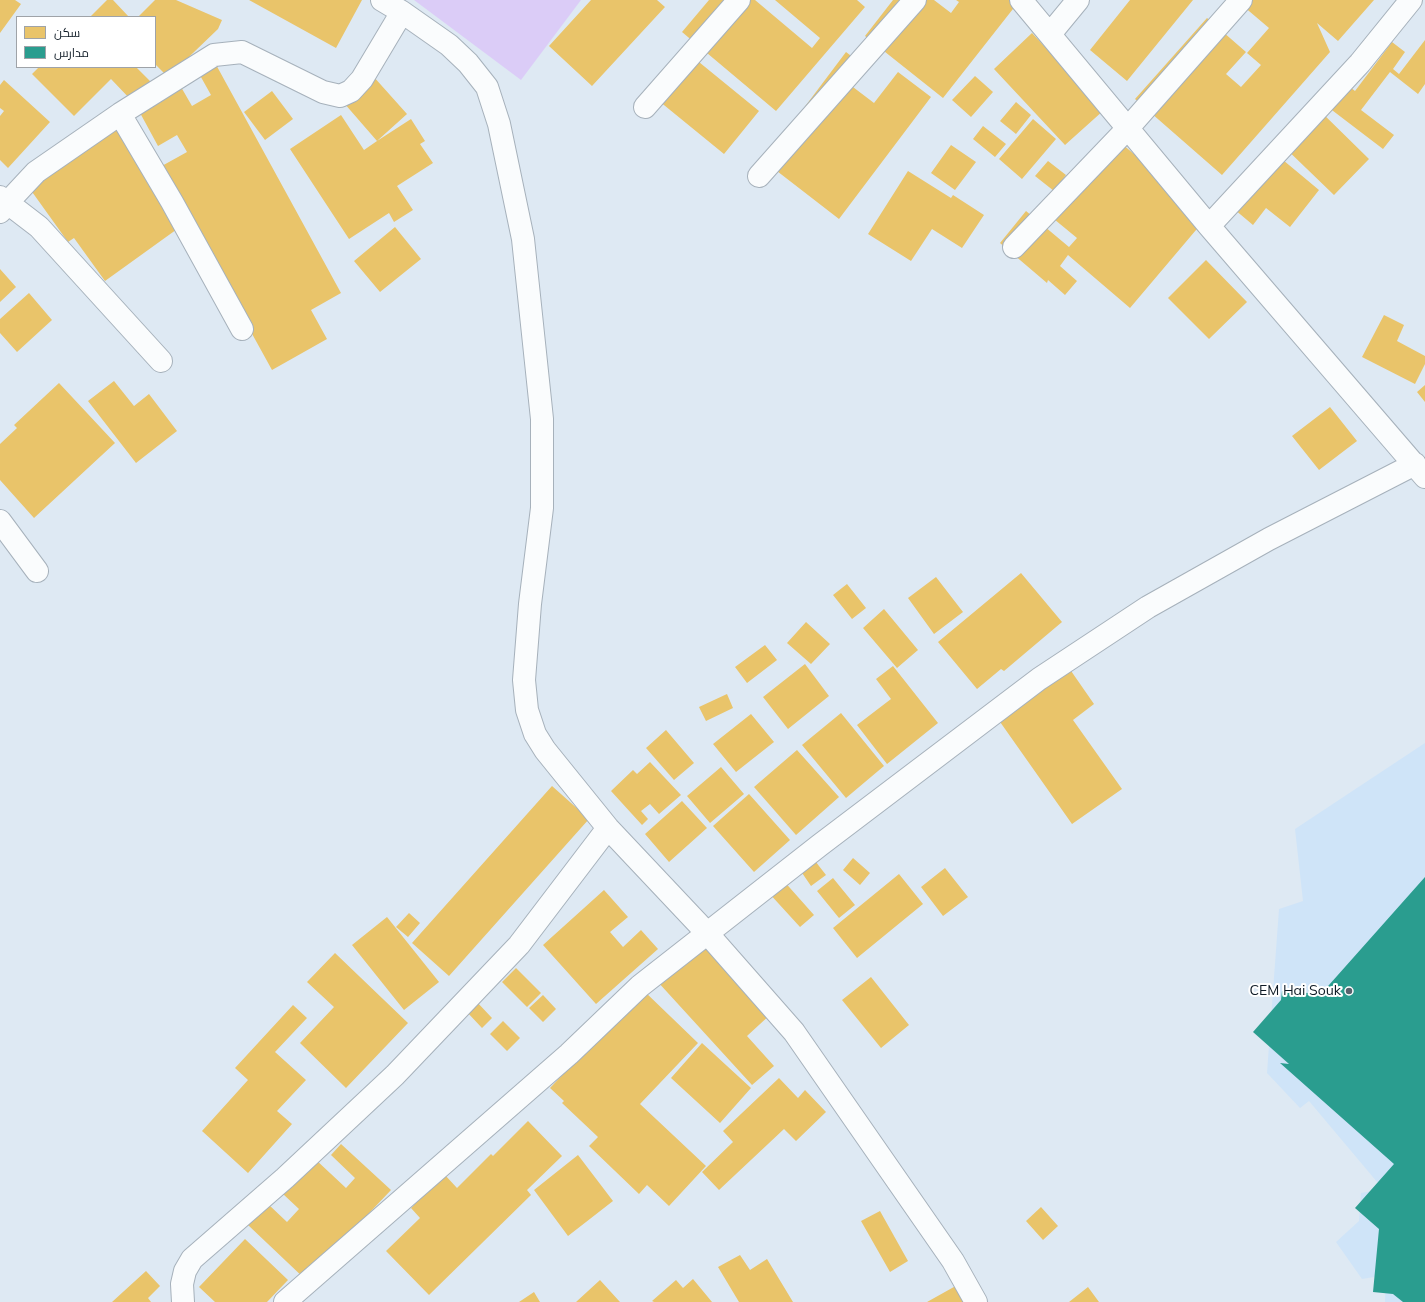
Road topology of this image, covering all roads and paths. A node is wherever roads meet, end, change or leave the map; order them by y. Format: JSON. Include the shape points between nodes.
{"nodes":[{"id":1,"x":382,"y":0,"type":"edge"},
{"id":2,"x":739,"y":0,"type":"edge"},
{"id":3,"x":915,"y":0,"type":"edge"},
{"id":4,"x":1021,"y":0,"type":"edge"},
{"id":5,"x":1078,"y":0,"type":"edge"},
{"id":6,"x":1241,"y":0,"type":"edge"},
{"id":7,"x":1410,"y":0,"type":"edge"},
{"id":8,"x":402,"y":12,"type":"junction"},
{"id":9,"x":1050,"y":34,"type":"junction"},
{"id":10,"x":645,"y":107,"type":"dead end"},
{"id":11,"x":120,"y":114,"type":"junction"},
{"id":12,"x":1128,"y":128,"type":"junction"},
{"id":13,"x":759,"y":176,"type":"dead end"},
{"id":14,"x":2,"y":204,"type":"edge"},
{"id":15,"x":1209,"y":226,"type":"junction"},
{"id":16,"x":1014,"y":247,"type":"dead end"},
{"id":17,"x":242,"y":330,"type":"dead end"},
{"id":18,"x":161,"y":361,"type":"dead end"},
{"id":19,"x":1420,"y":471,"type":"edge"},
{"id":20,"x":0,"y":521,"type":"edge"},
{"id":21,"x":37,"y":571,"type":"dead end"},
{"id":22,"x":608,"y":828,"type":"junction"},
{"id":23,"x":707,"y":933,"type":"junction"},
{"id":24,"x":183,"y":1302,"type":"edge"},
{"id":25,"x":285,"y":1302,"type":"edge"},
{"id":26,"x":976,"y":1302,"type":"edge"}],
"edges":[{"from":1,"to":8,"type":"street"},
{"from":2,"to":10,"type":"street"},
{"from":3,"to":13,"type":"street"},
{"from":4,"to":9,"type":"street"},
{"from":5,"to":9,"type":"street"},
{"from":6,"to":12,"type":"street"},
{"from":7,"to":15,"type":"street","via":[[1360,63]]},
{"from":8,"to":11,"type":"street","via":[[362,79],[351,91],[340,96],[323,92],[242,52],[214,55]]},
{"from":8,"to":22,"type":"street","via":[[449,45],[468,63],[487,87],[499,124],[523,239],[542,419],[542,508],[530,604],[524,680],[526,710],[538,740]]},
{"from":9,"to":12,"type":"street"},
{"from":11,"to":14,"type":"street","via":[[36,172]]},
{"from":11,"to":17,"type":"street"},
{"from":12,"to":15,"type":"street"},
{"from":12,"to":16,"type":"street"},
{"from":14,"to":18,"type":"street","via":[[39,227]]},
{"from":15,"to":19,"type":"street"},
{"from":19,"to":23,"type":"street","via":[[1269,539],[1142,611],[1039,680]]},
{"from":20,"to":21,"type":"street"},
{"from":22,"to":23,"type":"street"},
{"from":22,"to":24,"type":"street","via":[[519,945],[395,1075],[285,1178],[192,1259],[185,1271],[182,1284]]},
{"from":23,"to":25,"type":"street","via":[[640,986],[569,1054]]},
{"from":23,"to":26,"type":"street","via":[[794,1032],[953,1261]]}]}
